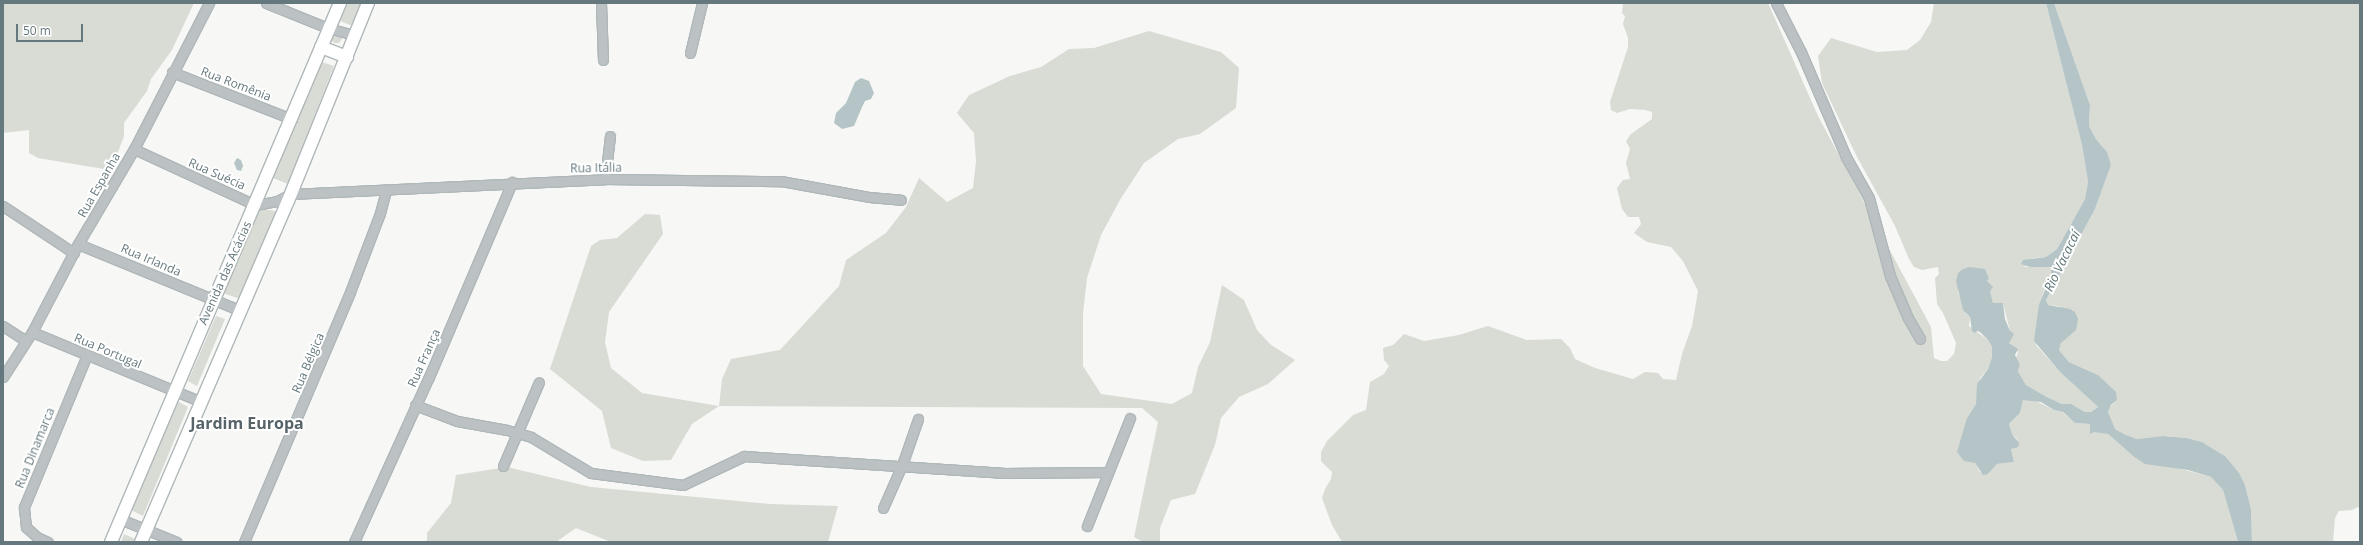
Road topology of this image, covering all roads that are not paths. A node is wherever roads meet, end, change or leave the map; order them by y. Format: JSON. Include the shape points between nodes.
{"nodes":[{"id":1,"x":209,"y":3,"type":"edge"},
{"id":2,"x":266,"y":3,"type":"edge"},
{"id":3,"x":340,"y":3,"type":"edge"},
{"id":4,"x":368,"y":3,"type":"edge"},
{"id":5,"x":601,"y":3,"type":"edge"},
{"id":6,"x":702,"y":3,"type":"edge"},
{"id":7,"x":1776,"y":3,"type":"edge"},
{"id":8,"x":328,"y":28,"type":"junction"},
{"id":9,"x":355,"y":35,"type":"junction"},
{"id":10,"x":321,"y":47,"type":"junction"},
{"id":11,"x":690,"y":53,"type":"dead end"},
{"id":12,"x":346,"y":57,"type":"junction"},
{"id":13,"x":603,"y":60,"type":"dead end"},
{"id":14,"x":172,"y":72,"type":"junction"},
{"id":15,"x":292,"y":119,"type":"junction"},
{"id":16,"x":610,"y":136,"type":"dead end"},
{"id":17,"x":134,"y":149,"type":"junction"},
{"id":18,"x":605,"y":179,"type":"junction"},
{"id":19,"x":512,"y":182,"type":"junction"},
{"id":20,"x":386,"y":190,"type":"junction"},
{"id":21,"x":291,"y":194,"type":"junction"},
{"id":22,"x":901,"y":200,"type":"dead end"},
{"id":23,"x":255,"y":204,"type":"junction"},
{"id":24,"x":3,"y":206,"type":"edge"},
{"id":25,"x":78,"y":244,"type":"junction"},
{"id":26,"x":74,"y":252,"type":"junction"},
{"id":27,"x":213,"y":300,"type":"junction"},
{"id":28,"x":241,"y":311,"type":"junction"},
{"id":29,"x":3,"y":326,"type":"edge"},
{"id":30,"x":32,"y":332,"type":"junction"},
{"id":31,"x":1920,"y":339,"type":"dead end"},
{"id":32,"x":26,"y":341,"type":"junction"},
{"id":33,"x":87,"y":355,"type":"junction"},
{"id":34,"x":3,"y":376,"type":"edge"},
{"id":35,"x":539,"y":382,"type":"dead end"},
{"id":36,"x":175,"y":392,"type":"junction"},
{"id":37,"x":202,"y":402,"type":"junction"},
{"id":38,"x":415,"y":405,"type":"junction"},
{"id":39,"x":1130,"y":418,"type":"dead end"},
{"id":40,"x":918,"y":419,"type":"dead end"},
{"id":41,"x":517,"y":433,"type":"junction"},
{"id":42,"x":902,"y":465,"type":"junction"},
{"id":43,"x":503,"y":466,"type":"dead end"},
{"id":44,"x":1108,"y":472,"type":"junction"},
{"id":45,"x":883,"y":508,"type":"dead end"},
{"id":46,"x":120,"y":519,"type":"junction"},
{"id":47,"x":1087,"y":526,"type":"dead end"},
{"id":48,"x":147,"y":530,"type":"junction"},
{"id":49,"x":48,"y":542,"type":"edge"},
{"id":50,"x":111,"y":542,"type":"edge"},
{"id":51,"x":141,"y":542,"type":"edge"},
{"id":52,"x":177,"y":542,"type":"edge"},
{"id":53,"x":244,"y":542,"type":"edge"},
{"id":54,"x":354,"y":542,"type":"edge"}],
"edges":[{"from":1,"to":14,"type":"street","name":"Rua Espanha"},
{"from":2,"to":8,"type":"street"},
{"from":3,"to":8,"type":"street","name":"Avenida das Acácias"},
{"from":4,"to":9,"type":"street"},
{"from":5,"to":13,"type":"street"},
{"from":6,"to":11,"type":"street"},
{"from":7,"to":31,"type":"street","via":[[1801,52],[1846,157],[1869,198],[1890,276]]},
{"from":8,"to":9,"type":"street"},
{"from":8,"to":10,"type":"street","name":"Avenida das Acácias"},
{"from":9,"to":12,"type":"street"},
{"from":10,"to":12,"type":"street"},
{"from":10,"to":15,"type":"street","name":"Avenida das Acácias"},
{"from":12,"to":21,"type":"street"},
{"from":14,"to":15,"type":"street","name":"Rua Romênia"},
{"from":14,"to":17,"type":"street","name":"Rua Espanha"},
{"from":15,"to":23,"type":"street","name":"Avenida das Acácias"},
{"from":16,"to":18,"type":"street"},
{"from":17,"to":23,"type":"street","name":"Rua Suécia"},
{"from":17,"to":25,"type":"street","name":"Rua Espanha"},
{"from":18,"to":19,"type":"street","name":"Rua Itália"},
{"from":18,"to":22,"type":"street","name":"Rua Itália","via":[[782,181]]},
{"from":19,"to":20,"type":"street","name":"Rua Itália"},
{"from":19,"to":38,"type":"street","name":"Rua França"},
{"from":20,"to":21,"type":"street","name":"Rua Itália"},
{"from":20,"to":53,"type":"street","name":"Rua Bélgica","via":[[350,292]]},
{"from":21,"to":23,"type":"street","name":"Rua Suécia","via":[[277,201]]},
{"from":21,"to":28,"type":"street"},
{"from":23,"to":27,"type":"street","name":"Avenida das Acácias"},
{"from":24,"to":26,"type":"street"},
{"from":25,"to":26,"type":"street","name":"Rua Espanha"},
{"from":25,"to":27,"type":"street","name":"Rua Irlanda"},
{"from":26,"to":30,"type":"street","name":"Rua Espanha"},
{"from":27,"to":28,"type":"street","name":"Rua Irlanda"},
{"from":27,"to":36,"type":"street","name":"Avenida das Acácias"},
{"from":28,"to":37,"type":"street"},
{"from":29,"to":32,"type":"street"},
{"from":30,"to":32,"type":"street","name":"Rua Espanha"},
{"from":30,"to":33,"type":"street","name":"Rua Portugal"},
{"from":32,"to":34,"type":"street","name":"Rua Espanha"},
{"from":33,"to":36,"type":"street","name":"Rua Portugal"},
{"from":33,"to":49,"type":"street","name":"Rua Dinamarca","via":[[24,507],[26,527],[37,537]]},
{"from":35,"to":41,"type":"street"},
{"from":36,"to":37,"type":"street","name":"Rua Portugal"},
{"from":36,"to":46,"type":"street","name":"Avenida das Acácias"},
{"from":37,"to":48,"type":"street"},
{"from":38,"to":41,"type":"street","via":[[457,421]]},
{"from":38,"to":54,"type":"street","name":"Rua França"},
{"from":39,"to":44,"type":"street"},
{"from":40,"to":42,"type":"street"},
{"from":41,"to":42,"type":"street","via":[[548,446],[591,473],[683,485],[744,456]]},
{"from":41,"to":43,"type":"street"},
{"from":42,"to":44,"type":"street","via":[[1005,473]]},
{"from":42,"to":45,"type":"street"},
{"from":44,"to":47,"type":"street"},
{"from":46,"to":48,"type":"street"},
{"from":46,"to":50,"type":"street","name":"Avenida das Acácias"},
{"from":48,"to":51,"type":"street"},
{"from":48,"to":52,"type":"street"}]}
